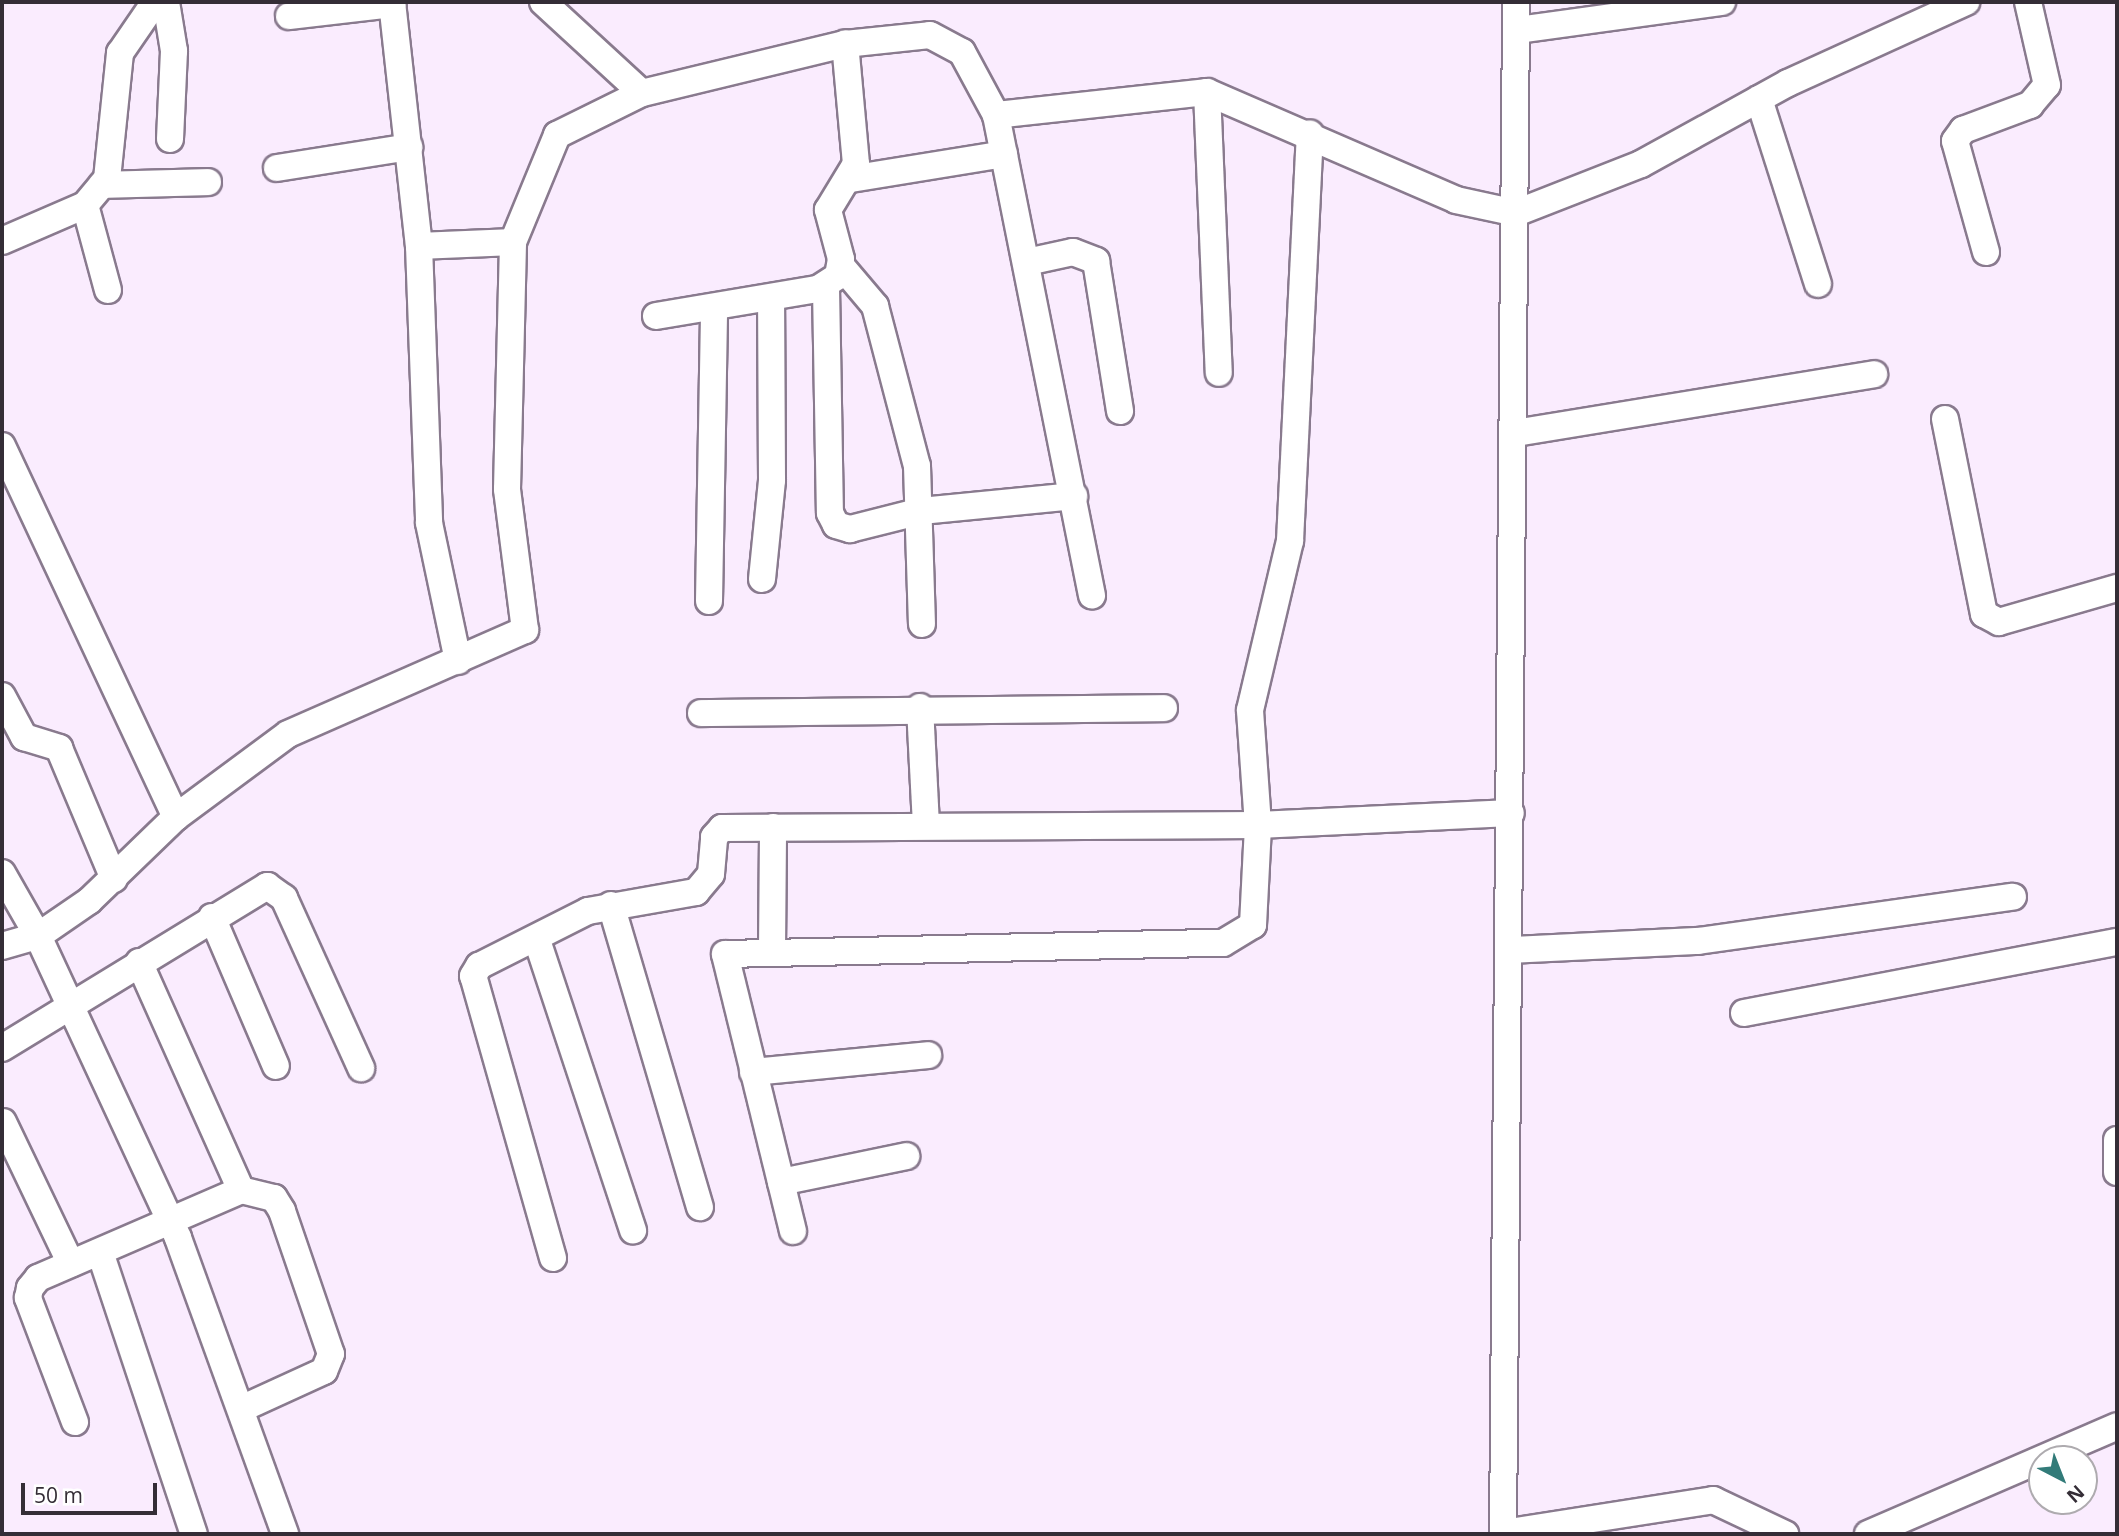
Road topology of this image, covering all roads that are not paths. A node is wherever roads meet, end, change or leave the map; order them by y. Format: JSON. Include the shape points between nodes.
{"nodes":[{"id":1,"x":155,"y":2,"type":"edge"},
{"id":2,"x":166,"y":2,"type":"edge"},
{"id":3,"x":543,"y":2,"type":"edge"},
{"id":4,"x":1516,"y":2,"type":"edge"},
{"id":5,"x":1722,"y":2,"type":"edge"},
{"id":6,"x":1966,"y":2,"type":"edge"},
{"id":7,"x":2028,"y":2,"type":"edge"},
{"id":8,"x":392,"y":3,"type":"edge"},
{"id":9,"x":289,"y":16,"type":"dead end"},
{"id":10,"x":1517,"y":30,"type":"junction"},
{"id":11,"x":845,"y":44,"type":"junction"},
{"id":12,"x":1207,"y":92,"type":"junction"},
{"id":13,"x":642,"y":93,"type":"junction"},
{"id":14,"x":1759,"y":99,"type":"junction"},
{"id":15,"x":996,"y":115,"type":"junction"},
{"id":16,"x":1310,"y":133,"type":"junction"},
{"id":17,"x":170,"y":139,"type":"dead end"},
{"id":18,"x":409,"y":147,"type":"junction"},
{"id":19,"x":1004,"y":154,"type":"junction"},
{"id":20,"x":277,"y":168,"type":"dead end"},
{"id":21,"x":850,"y":179,"type":"junction"},
{"id":22,"x":208,"y":182,"type":"dead end"},
{"id":23,"x":94,"y":195,"type":"junction"},
{"id":24,"x":1516,"y":213,"type":"junction"},
{"id":25,"x":2,"y":241,"type":"edge"},
{"id":26,"x":513,"y":242,"type":"junction"},
{"id":27,"x":419,"y":246,"type":"junction"},
{"id":28,"x":1986,"y":252,"type":"dead end"},
{"id":29,"x":1027,"y":261,"type":"junction"},
{"id":30,"x":834,"y":278,"type":"junction"},
{"id":31,"x":1818,"y":284,"type":"dead end"},
{"id":32,"x":108,"y":290,"type":"dead end"},
{"id":33,"x":771,"y":298,"type":"junction"},
{"id":34,"x":714,"y":309,"type":"junction"},
{"id":35,"x":656,"y":316,"type":"dead end"},
{"id":36,"x":1219,"y":373,"type":"dead end"},
{"id":37,"x":1874,"y":374,"type":"dead end"},
{"id":38,"x":1120,"y":411,"type":"dead end"},
{"id":39,"x":1945,"y":419,"type":"dead end"},
{"id":40,"x":1515,"y":433,"type":"junction"},
{"id":41,"x":2,"y":446,"type":"edge"},
{"id":42,"x":1074,"y":496,"type":"junction"},
{"id":43,"x":921,"y":511,"type":"junction"},
{"id":44,"x":762,"y":579,"type":"dead end"},
{"id":45,"x":2117,"y":588,"type":"edge"},
{"id":46,"x":1092,"y":595,"type":"dead end"},
{"id":47,"x":709,"y":601,"type":"dead end"},
{"id":48,"x":922,"y":624,"type":"dead end"},
{"id":49,"x":457,"y":661,"type":"junction"},
{"id":50,"x":2,"y":696,"type":"edge"},
{"id":51,"x":920,"y":707,"type":"junction"},
{"id":52,"x":1164,"y":708,"type":"dead end"},
{"id":53,"x":701,"y":713,"type":"dead end"},
{"id":54,"x":1511,"y":813,"type":"junction"},
{"id":55,"x":176,"y":817,"type":"junction"},
{"id":56,"x":926,"y":825,"type":"junction"},
{"id":57,"x":1258,"y":825,"type":"junction"},
{"id":58,"x":773,"y":827,"type":"junction"},
{"id":59,"x":2,"y":873,"type":"edge"},
{"id":60,"x":114,"y":879,"type":"junction"},
{"id":61,"x":2013,"y":897,"type":"dead end"},
{"id":62,"x":611,"y":905,"type":"junction"},
{"id":63,"x":212,"y":917,"type":"junction"},
{"id":64,"x":38,"y":936,"type":"junction"},
{"id":65,"x":537,"y":940,"type":"junction"},
{"id":66,"x":2117,"y":942,"type":"edge"},
{"id":67,"x":2,"y":946,"type":"edge"},
{"id":68,"x":772,"y":950,"type":"junction"},
{"id":69,"x":1511,"y":950,"type":"junction"},
{"id":70,"x":139,"y":962,"type":"junction"},
{"id":71,"x":70,"y":1005,"type":"junction"},
{"id":72,"x":1744,"y":1013,"type":"dead end"},
{"id":73,"x":2,"y":1048,"type":"edge"},
{"id":74,"x":928,"y":1055,"type":"dead end"},
{"id":75,"x":276,"y":1066,"type":"dead end"},
{"id":76,"x":361,"y":1068,"type":"dead end"},
{"id":77,"x":753,"y":1072,"type":"junction"},
{"id":78,"x":3,"y":1122,"type":"edge"},
{"id":79,"x":2117,"y":1140,"type":"edge"},
{"id":80,"x":906,"y":1156,"type":"dead end"},
{"id":81,"x":2117,"y":1172,"type":"edge"},
{"id":82,"x":781,"y":1182,"type":"junction"},
{"id":83,"x":241,"y":1190,"type":"junction"},
{"id":84,"x":700,"y":1206,"type":"dead end"},
{"id":85,"x":171,"y":1223,"type":"junction"},
{"id":86,"x":633,"y":1231,"type":"dead end"},
{"id":87,"x":793,"y":1231,"type":"dead end"},
{"id":88,"x":100,"y":1252,"type":"junction"},
{"id":89,"x":553,"y":1258,"type":"dead end"},
{"id":90,"x":71,"y":1264,"type":"junction"},
{"id":91,"x":243,"y":1408,"type":"junction"},
{"id":92,"x":75,"y":1422,"type":"dead end"},
{"id":93,"x":2117,"y":1426,"type":"edge"},
{"id":94,"x":1503,"y":1533,"type":"edge"},
{"id":95,"x":194,"y":1534,"type":"edge"},
{"id":96,"x":285,"y":1534,"type":"edge"},
{"id":97,"x":1785,"y":1534,"type":"edge"},
{"id":98,"x":1868,"y":1534,"type":"edge"}],
"edges":[{"from":1,"to":23,"type":"street","via":[[120,53],[110,164]]},
{"from":2,"to":17,"type":"street","via":[[174,51]]},
{"from":3,"to":13,"type":"street"},
{"from":4,"to":10,"type":"street"},
{"from":5,"to":10,"type":"street"},
{"from":6,"to":14,"type":"street"},
{"from":7,"to":28,"type":"street","via":[[2047,85],[2030,105],[1963,130],[1955,141]]},
{"from":8,"to":9,"type":"street"},
{"from":8,"to":18,"type":"street"},
{"from":10,"to":24,"type":"street"},
{"from":11,"to":13,"type":"street"},
{"from":11,"to":15,"type":"street","via":[[908,36],[947,41],[962,52]]},
{"from":11,"to":21,"type":"street","via":[[856,164]]},
{"from":12,"to":15,"type":"street"},
{"from":12,"to":16,"type":"street"},
{"from":12,"to":36,"type":"street"},
{"from":13,"to":26,"type":"street","via":[[557,135]]},
{"from":14,"to":24,"type":"street","via":[[1641,164]]},
{"from":14,"to":31,"type":"street"},
{"from":15,"to":19,"type":"street"},
{"from":16,"to":24,"type":"street","via":[[1456,200]]},
{"from":16,"to":57,"type":"street","via":[[1290,541],[1250,710]]},
{"from":18,"to":20,"type":"street"},
{"from":18,"to":27,"type":"street"},
{"from":19,"to":21,"type":"street"},
{"from":19,"to":29,"type":"street"},
{"from":21,"to":30,"type":"street","via":[[828,210]]},
{"from":22,"to":23,"type":"street"},
{"from":23,"to":25,"type":"street"},
{"from":23,"to":32,"type":"street"},
{"from":24,"to":40,"type":"street"},
{"from":26,"to":27,"type":"street"},
{"from":26,"to":49,"type":"street","via":[[507,489],[528,622],[519,636]]},
{"from":27,"to":49,"type":"street","via":[[429,523]]},
{"from":29,"to":38,"type":"street","via":[[1073,253],[1097,261]]},
{"from":29,"to":42,"type":"street"},
{"from":30,"to":33,"type":"street"},
{"from":30,"to":43,"type":"street","via":[[875,306],[917,466]]},
{"from":30,"to":43,"type":"street","via":[[831,513],[836,525],[850,529]]},
{"from":33,"to":34,"type":"street"},
{"from":33,"to":44,"type":"street","via":[[772,480]]},
{"from":34,"to":35,"type":"street"},
{"from":34,"to":47,"type":"street"},
{"from":37,"to":40,"type":"street"},
{"from":39,"to":45,"type":"street","via":[[1984,614],[1999,622]]},
{"from":40,"to":54,"type":"street"},
{"from":41,"to":55,"type":"street"},
{"from":42,"to":43,"type":"street"},
{"from":42,"to":46,"type":"street"},
{"from":43,"to":48,"type":"street"},
{"from":49,"to":55,"type":"street","via":[[288,734]]},
{"from":50,"to":60,"type":"street","via":[[24,737],[60,748]]},
{"from":51,"to":52,"type":"street"},
{"from":51,"to":53,"type":"street"},
{"from":51,"to":56,"type":"street"},
{"from":54,"to":57,"type":"street"},
{"from":54,"to":69,"type":"street"},
{"from":55,"to":60,"type":"street"},
{"from":56,"to":57,"type":"street"},
{"from":56,"to":58,"type":"street"},
{"from":57,"to":68,"type":"street","via":[[1257,911],[1253,925],[1235,941]]},
{"from":58,"to":62,"type":"street","via":[[728,826],[717,832],[711,874],[696,892]]},
{"from":58,"to":68,"type":"street"},
{"from":59,"to":64,"type":"street"},
{"from":60,"to":64,"type":"street"},
{"from":61,"to":69,"type":"street","via":[[1698,941]]},
{"from":62,"to":65,"type":"street"},
{"from":62,"to":84,"type":"street"},
{"from":63,"to":70,"type":"street"},
{"from":63,"to":75,"type":"street"},
{"from":63,"to":76,"type":"street","via":[[267,886],[284,898]]},
{"from":64,"to":67,"type":"street"},
{"from":64,"to":71,"type":"street"},
{"from":65,"to":86,"type":"street"},
{"from":65,"to":89,"type":"street","via":[[479,966],[471,986]]},
{"from":66,"to":72,"type":"street"},
{"from":68,"to":77,"type":"street","via":[[723,958]]},
{"from":69,"to":94,"type":"street"},
{"from":70,"to":71,"type":"street"},
{"from":70,"to":83,"type":"street"},
{"from":71,"to":73,"type":"street"},
{"from":71,"to":85,"type":"street"},
{"from":74,"to":77,"type":"street"},
{"from":77,"to":82,"type":"street"},
{"from":78,"to":90,"type":"street"},
{"from":79,"to":81,"type":"street","via":[[2112,1149]]},
{"from":80,"to":82,"type":"street"},
{"from":82,"to":87,"type":"street"},
{"from":83,"to":85,"type":"street"},
{"from":83,"to":91,"type":"street","via":[[264,1193],[282,1211],[331,1354],[324,1371]]},
{"from":85,"to":88,"type":"street"},
{"from":85,"to":91,"type":"street"},
{"from":88,"to":90,"type":"street"},
{"from":88,"to":95,"type":"street"},
{"from":90,"to":92,"type":"street","via":[[38,1278],[29,1298]]},
{"from":91,"to":96,"type":"street"},
{"from":93,"to":98,"type":"street"},
{"from":94,"to":97,"type":"street","via":[[1713,1500]]}]}
